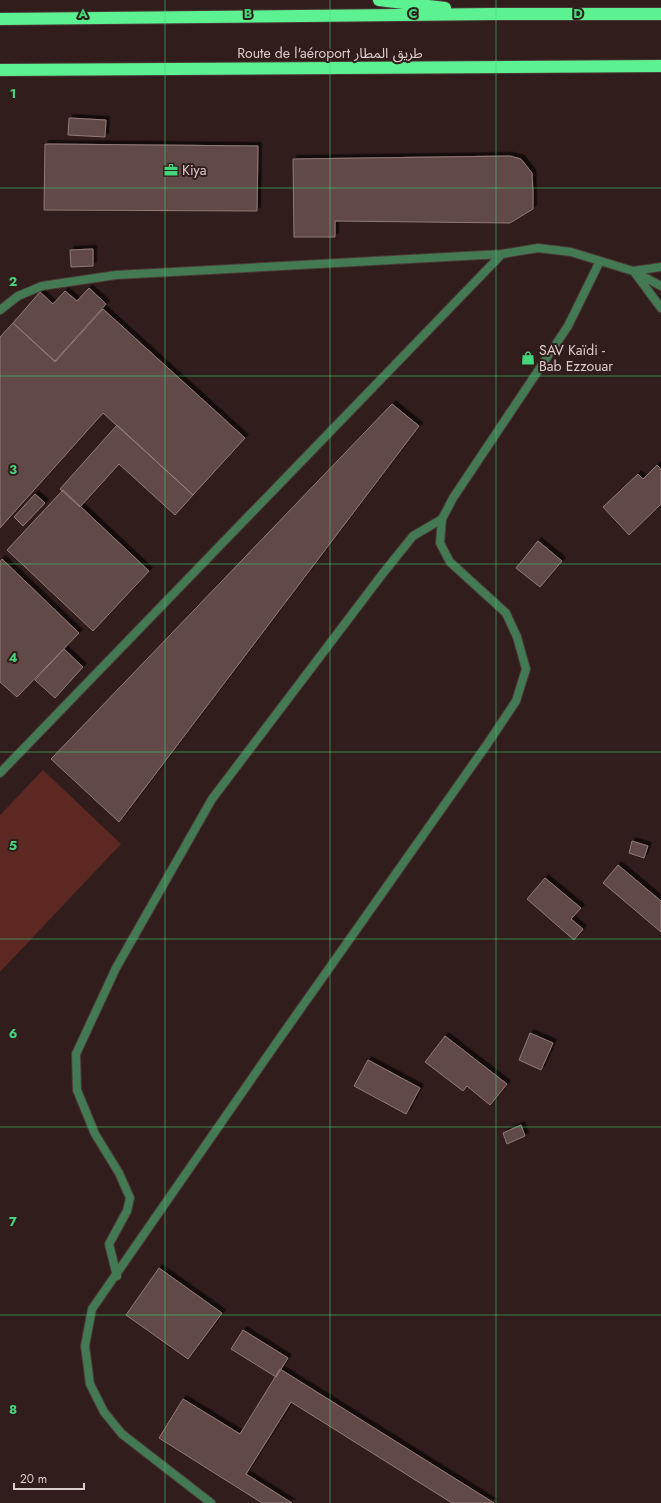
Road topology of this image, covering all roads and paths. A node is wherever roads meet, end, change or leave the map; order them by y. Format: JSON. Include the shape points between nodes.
{"nodes":[{"id":1,"x":379,"y":0,"type":"edge"},
{"id":2,"x":494,"y":14,"type":"junction"},
{"id":3,"x":661,"y":14,"type":"edge"},
{"id":4,"x":0,"y":19,"type":"edge"},
{"id":5,"x":661,"y":66,"type":"edge"},
{"id":6,"x":0,"y":70,"type":"edge"},
{"id":7,"x":502,"y":254,"type":"junction"},
{"id":8,"x":600,"y":261,"type":"junction"},
{"id":9,"x":661,"y":267,"type":"edge"},
{"id":10,"x":633,"y":271,"type":"junction"},
{"id":11,"x":661,"y":286,"type":"edge"},
{"id":12,"x":661,"y":308,"type":"edge"},
{"id":13,"x":0,"y":310,"type":"edge"},
{"id":14,"x":442,"y":519,"type":"junction"},
{"id":15,"x":0,"y":773,"type":"edge"},
{"id":16,"x":116,"y":1276,"type":"junction"},
{"id":17,"x":211,"y":1503,"type":"edge"}],
"edges":[{"from":1,"to":2,"type":"highway"},
{"from":2,"to":3,"type":"highway"},
{"from":2,"to":4,"type":"highway"},
{"from":5,"to":6,"type":"highway","name":"Route de l'aéroport طريق المطار"},
{"from":7,"to":8,"type":"street","via":[[538,248],[571,252]]},
{"from":7,"to":13,"type":"street","via":[[116,275],[42,286],[18,296]]},
{"from":7,"to":15,"type":"street"},
{"from":8,"to":10,"type":"street"},
{"from":8,"to":14,"type":"street","via":[[568,326],[453,498]]},
{"from":9,"to":10,"type":"street"},
{"from":10,"to":11,"type":"street"},
{"from":10,"to":12,"type":"street"},
{"from":14,"to":16,"type":"street","via":[[413,536],[212,800],[116,968],[76,1054],[77,1090],[95,1134],[119,1173],[130,1198],[127,1211],[109,1244]]},
{"from":14,"to":16,"type":"street","via":[[440,543],[450,562],[506,614],[517,637],[526,669],[516,701]]},
{"from":16,"to":17,"type":"street","via":[[92,1309],[85,1346],[90,1384],[104,1412],[122,1434]]}]}
